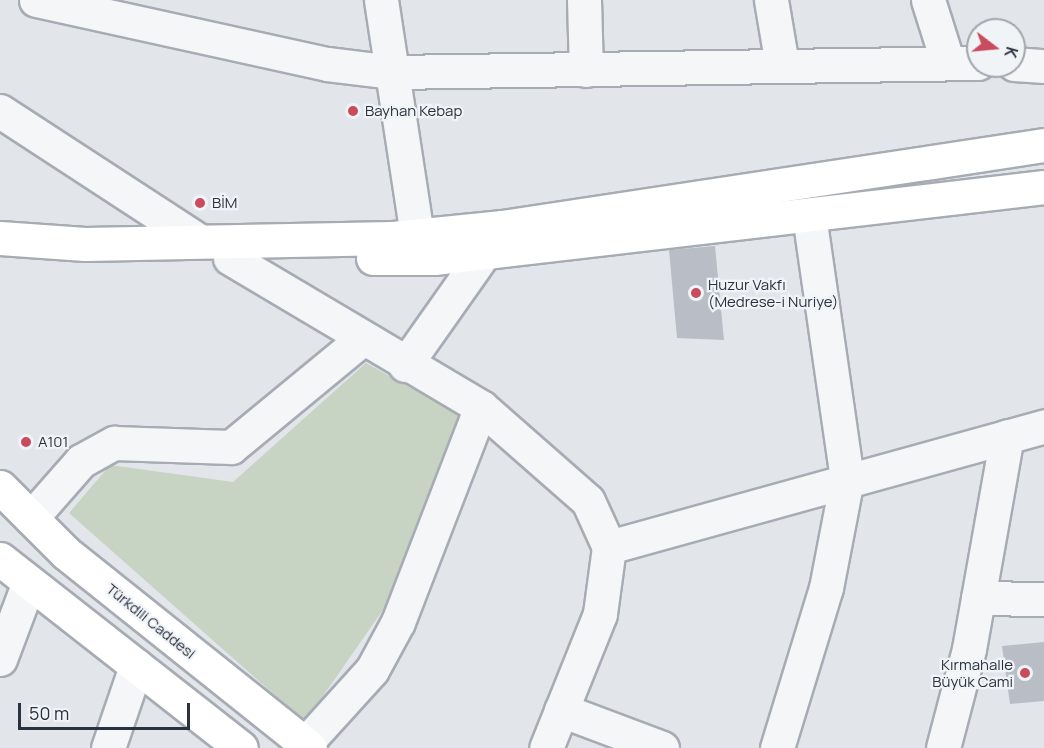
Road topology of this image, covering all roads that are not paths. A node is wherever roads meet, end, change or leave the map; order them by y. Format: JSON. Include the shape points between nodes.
{"nodes":[{"id":1,"x":36,"y":0,"type":"edge"},
{"id":2,"x":381,"y":0,"type":"edge"},
{"id":3,"x":584,"y":0,"type":"edge"},
{"id":4,"x":771,"y":0,"type":"edge"},
{"id":5,"x":928,"y":0,"type":"edge"},
{"id":6,"x":963,"y":63,"type":"edge"},
{"id":7,"x":782,"y":65,"type":"junction"},
{"id":8,"x":1026,"y":65,"type":"edge"},
{"id":9,"x":1044,"y":66,"type":"edge"},
{"id":10,"x":586,"y":70,"type":"junction"},
{"id":11,"x":392,"y":72,"type":"junction"},
{"id":12,"x":0,"y":111,"type":"edge"},
{"id":13,"x":1044,"y":145,"type":"edge"},
{"id":14,"x":1044,"y":187,"type":"edge"},
{"id":15,"x":809,"y":215,"type":"junction"},
{"id":16,"x":417,"y":235,"type":"junction"},
{"id":17,"x":0,"y":238,"type":"edge"},
{"id":18,"x":198,"y":240,"type":"junction"},
{"id":19,"x":484,"y":253,"type":"junction"},
{"id":20,"x":0,"y":257,"type":"edge"},
{"id":21,"x":230,"y":258,"type":"junction"},
{"id":22,"x":362,"y":339,"type":"junction"},
{"id":23,"x":405,"y":365,"type":"junction"},
{"id":24,"x":481,"y":407,"type":"junction"},
{"id":25,"x":1044,"y":426,"type":"edge"},
{"id":26,"x":1007,"y":436,"type":"junction"},
{"id":27,"x":847,"y":479,"type":"junction"},
{"id":28,"x":0,"y":486,"type":"edge"},
{"id":29,"x":31,"y":518,"type":"junction"},
{"id":30,"x":609,"y":547,"type":"junction"},
{"id":31,"x":0,"y":559,"type":"edge"},
{"id":32,"x":29,"y":582,"type":"junction"},
{"id":33,"x":978,"y":598,"type":"junction"},
{"id":34,"x":1044,"y":599,"type":"edge"},
{"id":35,"x":0,"y":659,"type":"edge"},
{"id":36,"x":136,"y":666,"type":"junction"},
{"id":37,"x":561,"y":710,"type":"junction"},
{"id":38,"x":307,"y":746,"type":"edge"},
{"id":39,"x":108,"y":748,"type":"edge"},
{"id":40,"x":241,"y":748,"type":"edge"},
{"id":41,"x":546,"y":748,"type":"edge"},
{"id":42,"x":662,"y":748,"type":"edge"},
{"id":43,"x":777,"y":748,"type":"edge"},
{"id":44,"x":943,"y":748,"type":"edge"}],
"edges":[{"from":1,"to":11,"type":"street","via":[[327,64]]},
{"from":2,"to":11,"type":"street"},
{"from":3,"to":10,"type":"street"},
{"from":4,"to":7,"type":"street"},
{"from":5,"to":6,"type":"street"},
{"from":6,"to":7,"type":"street"},
{"from":7,"to":10,"type":"street"},
{"from":8,"to":9,"type":"street"},
{"from":10,"to":11,"type":"street"},
{"from":11,"to":16,"type":"street"},
{"from":12,"to":18,"type":"street"},
{"from":13,"to":16,"type":"main road"},
{"from":14,"to":15,"type":"main road"},
{"from":15,"to":19,"type":"main road"},
{"from":15,"to":27,"type":"street"},
{"from":16,"to":18,"type":"main road"},
{"from":17,"to":18,"type":"main road","via":[[85,244]]},
{"from":19,"to":21,"type":"main road","via":[[434,258]]},
{"from":19,"to":23,"type":"street"},
{"from":20,"to":21,"type":"main road","via":[[101,263]]},
{"from":21,"to":22,"type":"street"},
{"from":22,"to":23,"type":"street"},
{"from":22,"to":29,"type":"street","via":[[231,447],[114,443],[81,461]]},
{"from":23,"to":24,"type":"street"},
{"from":24,"to":30,"type":"street","via":[[588,501]]},
{"from":24,"to":38,"type":"street","via":[[398,622],[372,670]]},
{"from":25,"to":26,"type":"street"},
{"from":26,"to":27,"type":"street"},
{"from":26,"to":33,"type":"street"},
{"from":27,"to":30,"type":"street"},
{"from":27,"to":43,"type":"street","via":[[826,588]]},
{"from":28,"to":29,"type":"main road","name":"Türkdili Caddesi"},
{"from":29,"to":38,"type":"main road","name":"Türkdili Caddesi","via":[[66,553]]},
{"from":30,"to":37,"type":"street","via":[[600,614]]},
{"from":31,"to":32,"type":"main road"},
{"from":32,"to":35,"type":"street"},
{"from":32,"to":36,"type":"main road"},
{"from":33,"to":34,"type":"street"},
{"from":33,"to":44,"type":"street"},
{"from":36,"to":39,"type":"street"},
{"from":36,"to":40,"type":"main road"},
{"from":37,"to":41,"type":"street"},
{"from":37,"to":42,"type":"street"}]}
